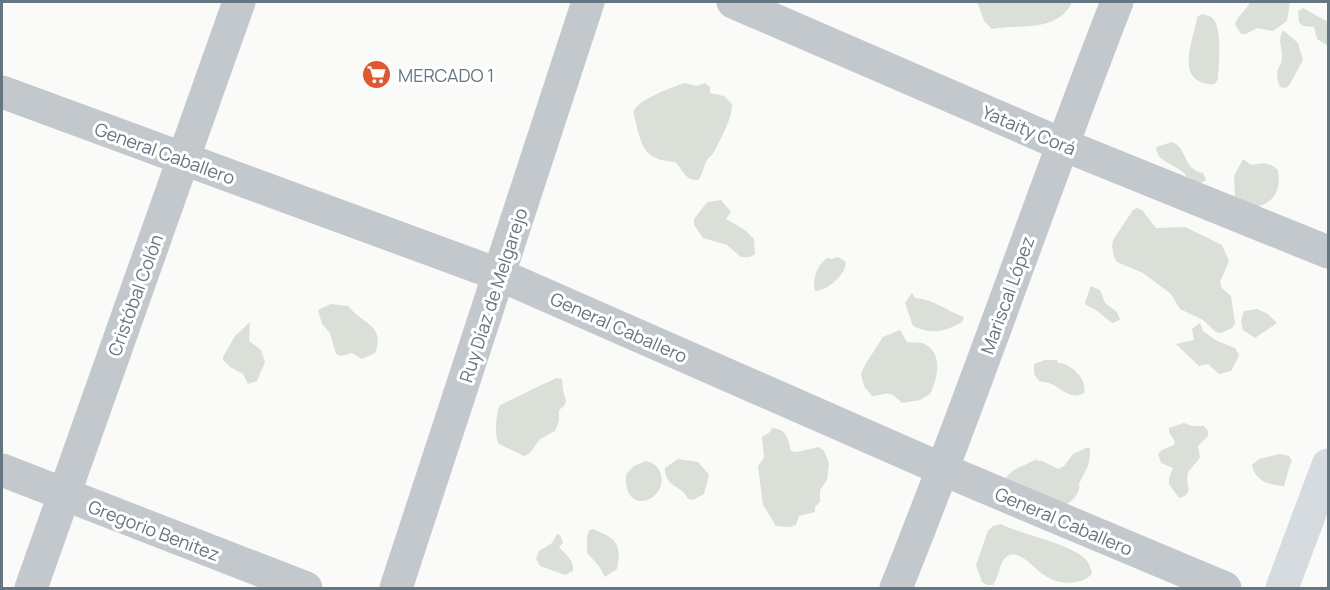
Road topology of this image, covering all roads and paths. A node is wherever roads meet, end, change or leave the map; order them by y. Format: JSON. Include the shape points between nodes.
{"nodes":[{"id":1,"x":238,"y":2,"type":"edge"},
{"id":2,"x":588,"y":2,"type":"edge"},
{"id":3,"x":733,"y":2,"type":"edge"},
{"id":4,"x":1117,"y":2,"type":"edge"},
{"id":5,"x":2,"y":92,"type":"edge"},
{"id":6,"x":1061,"y":144,"type":"junction"},
{"id":7,"x":183,"y":159,"type":"junction"},
{"id":8,"x":1329,"y":252,"type":"edge"},
{"id":9,"x":500,"y":275,"type":"junction"},
{"id":10,"x":1329,"y":465,"type":"edge"},
{"id":11,"x":2,"y":470,"type":"edge"},
{"id":12,"x":944,"y":471,"type":"junction"},
{"id":13,"x":64,"y":495,"type":"junction"},
{"id":14,"x":31,"y":588,"type":"edge"},
{"id":15,"x":306,"y":588,"type":"edge"},
{"id":16,"x":396,"y":588,"type":"edge"},
{"id":17,"x":896,"y":588,"type":"edge"},
{"id":18,"x":1225,"y":588,"type":"edge"},
{"id":19,"x":1282,"y":588,"type":"edge"}],
"edges":[{"from":1,"to":7,"type":"street","name":"Cristóbal Colón"},
{"from":2,"to":9,"type":"street","name":"Ruy Díaz de Melgarejo"},
{"from":3,"to":6,"type":"street","name":"Yataity Corá"},
{"from":4,"to":6,"type":"street","name":"Mariscal López"},
{"from":5,"to":7,"type":"street","name":"General Caballero"},
{"from":6,"to":8,"type":"street","name":"Yataity Corá"},
{"from":6,"to":12,"type":"street","name":"Mariscal López"},
{"from":7,"to":9,"type":"street","name":"General Caballero"},
{"from":7,"to":13,"type":"street","name":"Cristóbal Colón"},
{"from":9,"to":12,"type":"street","name":"General Caballero"},
{"from":9,"to":16,"type":"street","name":"Ruy Díaz de Melgarejo"},
{"from":10,"to":19,"type":"main road"},
{"from":11,"to":13,"type":"street","name":"Gregorio Benitez"},
{"from":12,"to":17,"type":"street","name":"Mariscal López"},
{"from":12,"to":18,"type":"street","name":"General Caballero"},
{"from":13,"to":14,"type":"street","name":"Cristóbal Colón"},
{"from":13,"to":15,"type":"street","name":"Gregorio Benitez"}]}
